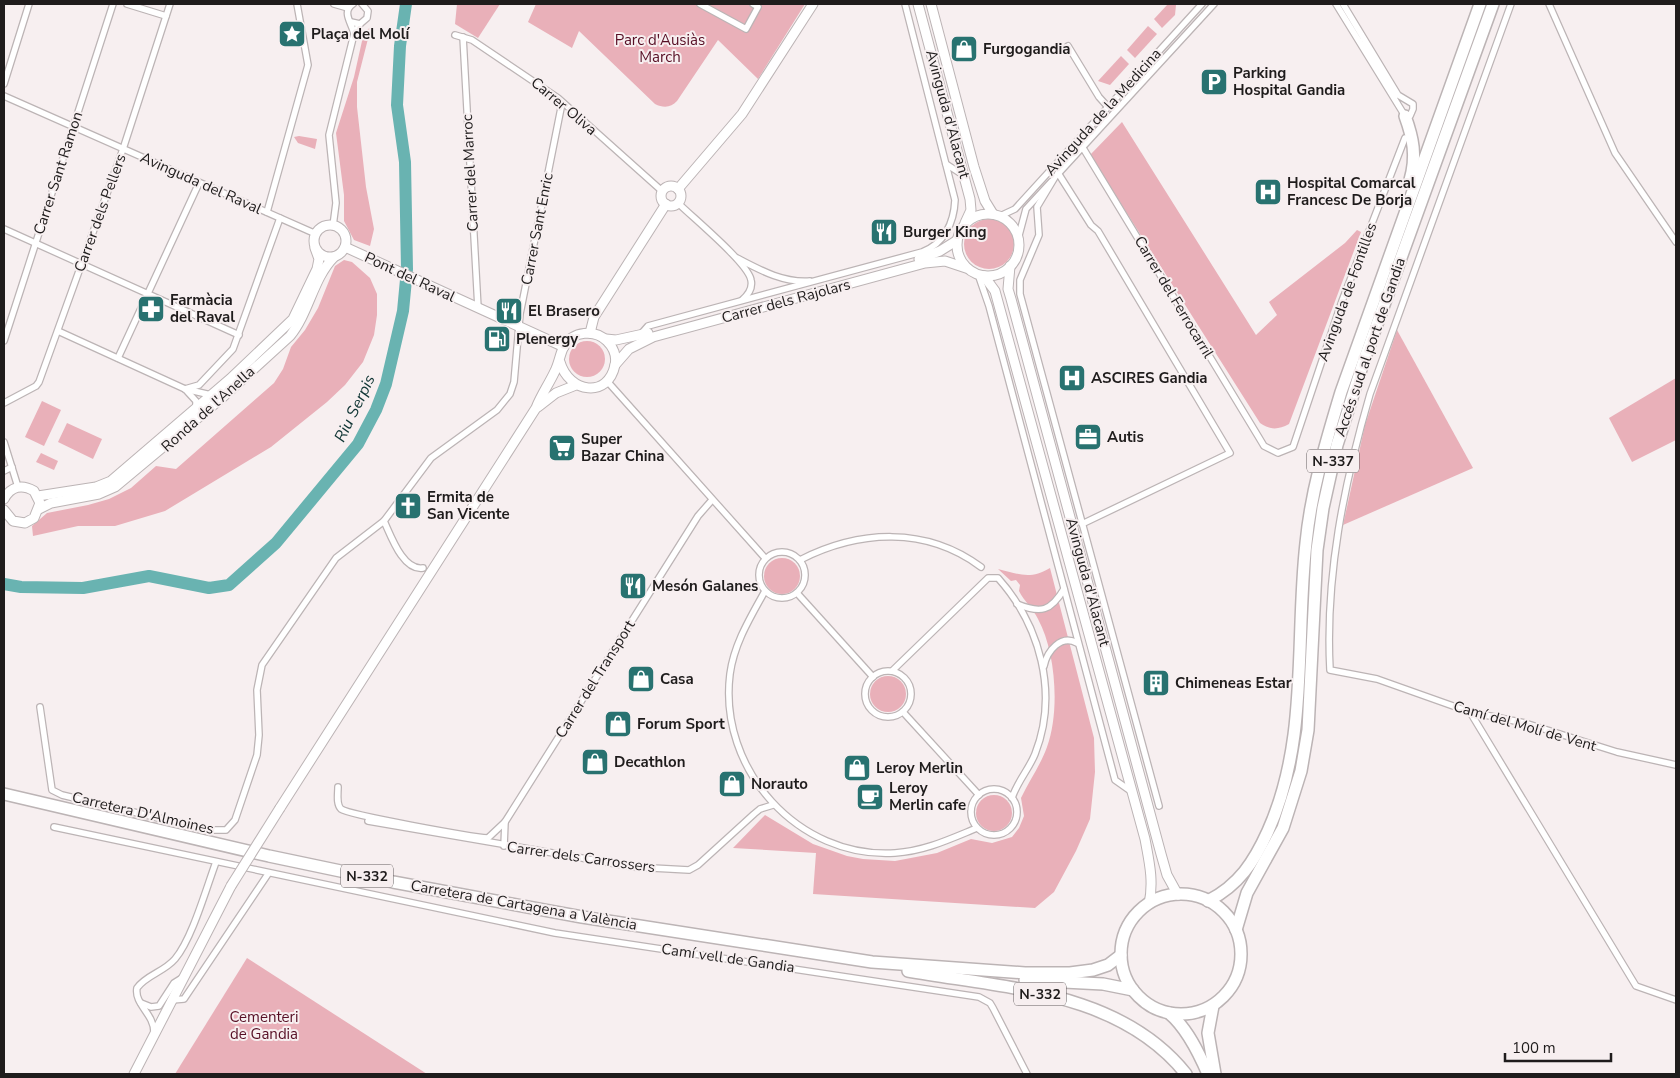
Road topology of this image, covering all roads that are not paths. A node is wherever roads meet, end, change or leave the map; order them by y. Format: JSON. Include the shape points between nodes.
{"nodes":[{"id":1,"x":29,"y":4,"type":"edge"},
{"id":2,"x":112,"y":4,"type":"edge"},
{"id":3,"x":127,"y":4,"type":"edge"},
{"id":4,"x":170,"y":4,"type":"edge"},
{"id":5,"x":297,"y":4,"type":"edge"},
{"id":6,"x":334,"y":4,"type":"edge"},
{"id":7,"x":362,"y":4,"type":"edge"},
{"id":8,"x":700,"y":4,"type":"edge"},
{"id":9,"x":753,"y":4,"type":"edge"},
{"id":10,"x":813,"y":4,"type":"edge"},
{"id":11,"x":905,"y":4,"type":"edge"},
{"id":12,"x":918,"y":4,"type":"edge"},
{"id":13,"x":931,"y":4,"type":"edge"},
{"id":14,"x":1202,"y":4,"type":"edge"},
{"id":15,"x":1214,"y":4,"type":"edge"},
{"id":16,"x":1336,"y":4,"type":"edge"},
{"id":17,"x":1343,"y":4,"type":"edge"},
{"id":18,"x":1480,"y":4,"type":"edge"},
{"id":19,"x":1493,"y":4,"type":"edge"},
{"id":20,"x":1511,"y":4,"type":"edge"},
{"id":21,"x":1549,"y":4,"type":"edge"},
{"id":22,"x":351,"y":6,"type":"edge"},
{"id":23,"x":166,"y":16,"type":"junction"},
{"id":24,"x":351,"y":22,"type":"junction"},
{"id":25,"x":360,"y":24,"type":"junction"},
{"id":26,"x":354,"y":34,"type":"junction"},
{"id":27,"x":456,"y":35,"type":"dead end"},
{"id":28,"x":463,"y":37,"type":"junction"},
{"id":29,"x":1068,"y":46,"type":"dead end"},
{"id":30,"x":4,"y":84,"type":"edge"},
{"id":31,"x":4,"y":96,"type":"edge"},
{"id":32,"x":562,"y":103,"type":"junction"},
{"id":33,"x":1108,"y":107,"type":"junction"},
{"id":34,"x":1405,"y":116,"type":"junction"},
{"id":35,"x":74,"y":126,"type":"junction"},
{"id":36,"x":1405,"y":138,"type":"dead end"},
{"id":37,"x":1083,"y":148,"type":"junction"},
{"id":38,"x":123,"y":149,"type":"junction"},
{"id":39,"x":946,"y":164,"type":"junction"},
{"id":40,"x":964,"y":175,"type":"junction"},
{"id":41,"x":1057,"y":175,"type":"junction"},
{"id":42,"x":198,"y":183,"type":"junction"},
{"id":43,"x":678,"y":189,"type":"junction"},
{"id":44,"x":662,"y":191,"type":"junction"},
{"id":45,"x":678,"y":203,"type":"junction"},
{"id":46,"x":666,"y":204,"type":"junction"},
{"id":47,"x":267,"y":212,"type":"junction"},
{"id":48,"x":997,"y":215,"type":"junction"},
{"id":49,"x":280,"y":218,"type":"junction"},
{"id":50,"x":964,"y":223,"type":"junction"},
{"id":51,"x":333,"y":226,"type":"junction"},
{"id":52,"x":4,"y":229,"type":"edge"},
{"id":53,"x":316,"y":234,"type":"junction"},
{"id":54,"x":1018,"y":239,"type":"junction"},
{"id":55,"x":956,"y":241,"type":"junction"},
{"id":56,"x":1676,"y":242,"type":"edge"},
{"id":57,"x":36,"y":243,"type":"junction"},
{"id":58,"x":345,"y":247,"type":"junction"},
{"id":59,"x":315,"y":248,"type":"junction"},
{"id":60,"x":334,"y":257,"type":"junction"},
{"id":61,"x":735,"y":257,"type":"junction"},
{"id":62,"x":81,"y":264,"type":"junction"},
{"id":63,"x":1010,"y":266,"type":"junction"},
{"id":64,"x":966,"y":268,"type":"junction"},
{"id":65,"x":981,"y":275,"type":"junction"},
{"id":66,"x":823,"y":280,"type":"junction"},
{"id":67,"x":1020,"y":280,"type":"joint"},
{"id":68,"x":147,"y":294,"type":"junction"},
{"id":69,"x":1373,"y":301,"type":"junction"},
{"id":70,"x":740,"y":302,"type":"junction"},
{"id":71,"x":478,"y":308,"type":"junction"},
{"id":72,"x":518,"y":326,"type":"junction"},
{"id":73,"x":58,"y":331,"type":"junction"},
{"id":74,"x":590,"y":333,"type":"junction"},
{"id":75,"x":239,"y":335,"type":"junction"},
{"id":76,"x":638,"y":336,"type":"junction"},
{"id":77,"x":606,"y":339,"type":"junction"},
{"id":78,"x":4,"y":341,"type":"edge"},
{"id":79,"x":564,"y":347,"type":"junction"},
{"id":80,"x":118,"y":358,"type":"junction"},
{"id":81,"x":560,"y":362,"type":"junction"},
{"id":82,"x":615,"y":364,"type":"junction"},
{"id":83,"x":607,"y":380,"type":"junction"},
{"id":84,"x":576,"y":385,"type":"junction"},
{"id":85,"x":185,"y":389,"type":"junction"},
{"id":86,"x":211,"y":395,"type":"junction"},
{"id":87,"x":4,"y":403,"type":"edge"},
{"id":88,"x":196,"y":408,"type":"junction"},
{"id":89,"x":536,"y":408,"type":"junction"},
{"id":90,"x":498,"y":410,"type":"joint"},
{"id":91,"x":4,"y":442,"type":"edge"},
{"id":92,"x":1293,"y":448,"type":"joint"},
{"id":93,"x":12,"y":467,"type":"junction"},
{"id":94,"x":4,"y":471,"type":"edge"},
{"id":95,"x":18,"y":486,"type":"junction"},
{"id":96,"x":38,"y":496,"type":"junction"},
{"id":97,"x":4,"y":499,"type":"edge"},
{"id":98,"x":712,"y":500,"type":"junction"},
{"id":99,"x":39,"y":509,"type":"junction"},
{"id":100,"x":4,"y":514,"type":"edge"},
{"id":101,"x":384,"y":522,"type":"junction"},
{"id":102,"x":1082,"y":524,"type":"junction"},
{"id":103,"x":765,"y":558,"type":"junction"},
{"id":104,"x":800,"y":560,"type":"junction"},
{"id":105,"x":981,"y":567,"type":"dead end"},
{"id":106,"x":423,"y":568,"type":"dead end"},
{"id":107,"x":1064,"y":589,"type":"junction"},
{"id":108,"x":765,"y":591,"type":"junction"},
{"id":109,"x":797,"y":592,"type":"junction"},
{"id":110,"x":1017,"y":604,"type":"junction"},
{"id":111,"x":1077,"y":643,"type":"junction"},
{"id":112,"x":1044,"y":668,"type":"junction"},
{"id":113,"x":892,"y":671,"type":"junction"},
{"id":114,"x":873,"y":677,"type":"junction"},
{"id":115,"x":40,"y":707,"type":"dead end"},
{"id":116,"x":903,"y":712,"type":"junction"},
{"id":117,"x":1470,"y":712,"type":"junction"},
{"id":118,"x":1676,"y":765,"type":"edge"},
{"id":119,"x":338,"y":787,"type":"dead end"},
{"id":120,"x":1132,"y":792,"type":"junction"},
{"id":121,"x":4,"y":794,"type":"edge"},
{"id":122,"x":979,"y":795,"type":"junction"},
{"id":123,"x":1012,"y":798,"type":"junction"},
{"id":124,"x":774,"y":805,"type":"junction"},
{"id":125,"x":1159,"y":806,"type":"dead end"},
{"id":126,"x":368,"y":821,"type":"dead end"},
{"id":127,"x":505,"y":822,"type":"junction"},
{"id":128,"x":54,"y":827,"type":"dead end"},
{"id":129,"x":977,"y":828,"type":"junction"},
{"id":130,"x":504,"y":846,"type":"junction"},
{"id":131,"x":216,"y":862,"type":"junction"},
{"id":132,"x":268,"y":874,"type":"junction"},
{"id":133,"x":1178,"y":895,"type":"junction"},
{"id":134,"x":1208,"y":901,"type":"junction"},
{"id":135,"x":1149,"y":904,"type":"junction"},
{"id":136,"x":1236,"y":930,"type":"junction"},
{"id":137,"x":1121,"y":955,"type":"junction"},
{"id":138,"x":872,"y":962,"type":"junction"},
{"id":139,"x":894,"y":964,"type":"junction"},
{"id":140,"x":182,"y":978,"type":"junction"},
{"id":141,"x":1133,"y":990,"type":"junction"},
{"id":142,"x":172,"y":1000,"type":"junction"},
{"id":143,"x":1676,"y":1000,"type":"edge"},
{"id":144,"x":139,"y":1002,"type":"junction"},
{"id":145,"x":1213,"y":1006,"type":"junction"},
{"id":146,"x":1169,"y":1013,"type":"junction"},
{"id":147,"x":154,"y":1032,"type":"junction"},
{"id":148,"x":134,"y":1074,"type":"edge"},
{"id":149,"x":1027,"y":1074,"type":"edge"},
{"id":150,"x":1186,"y":1074,"type":"edge"},
{"id":151,"x":1208,"y":1074,"type":"edge"},
{"id":152,"x":1215,"y":1074,"type":"edge"}],
"edges":[{"from":1,"to":30,"type":"street"},
{"from":2,"to":35,"type":"street","name":"Carrer Sant Ramon"},
{"from":3,"to":23,"type":"street"},
{"from":4,"to":23,"type":"street","name":"Carrer dels Pellers"},
{"from":5,"to":47,"type":"street","via":[[308,65]]},
{"from":6,"to":22,"type":"street"},
{"from":7,"to":25,"type":"street","via":[[371,15]]},
{"from":8,"to":9,"type":"street","via":[[746,29],[758,7]]},
{"from":10,"to":43,"type":"main road","via":[[742,114]]},
{"from":11,"to":39,"type":"street"},
{"from":12,"to":40,"type":"main road","name":"Avinguda d'Alacant"},
{"from":13,"to":48,"type":"main road","name":"Avinguda d'Alacant","via":[[974,167],[985,201]]},
{"from":14,"to":33,"type":"street","name":"Avinguda de la Medicina"},
{"from":15,"to":37,"type":"street","name":"Avinguda de la Medicina"},
{"from":16,"to":34,"type":"street"},
{"from":17,"to":34,"type":"street","via":[[1398,95],[1413,104],[1410,116]]},
{"from":18,"to":69,"type":"highway","name":"Accés sud al port de Gandia","number":"N-337"},
{"from":19,"to":136,"type":"highway","name":"Accés sud al port de Gandia","number":"N-337","via":[[1364,360],[1337,445],[1317,550],[1308,730],[1301,771],[1283,828],[1247,893]]},
{"from":20,"to":117,"type":"street","name":"Camí del Molí de Vent","via":[[1370,394],[1344,498],[1329,624],[1330,670],[1376,678]]},
{"from":21,"to":56,"type":"street","via":[[1615,153]]},
{"from":22,"to":24,"type":"street","via":[[347,14]]},
{"from":23,"to":38,"type":"street","name":"Carrer dels Pellers"},
{"from":24,"to":25,"type":"street"},
{"from":24,"to":26,"type":"street"},
{"from":25,"to":26,"type":"street"},
{"from":26,"to":51,"type":"street","via":[[329,135],[336,203]]},
{"from":27,"to":28,"type":"street","name":"Carrer Oliva"},
{"from":28,"to":32,"type":"street","name":"Carrer Oliva","via":[[523,73]]},
{"from":28,"to":71,"type":"street","name":"Carrer del Marroc"},
{"from":29,"to":33,"type":"street"},
{"from":31,"to":35,"type":"street","name":"Avinguda del Raval"},
{"from":32,"to":44,"type":"street","name":"Carrer Oliva"},
{"from":32,"to":72,"type":"street","name":"Carrer Sant Enric"},
{"from":33,"to":48,"type":"street","name":"Avinguda de la Medicina","via":[[1016,209]]},
{"from":34,"to":69,"type":"highway","via":[[1413,143],[1413,169]]},
{"from":35,"to":38,"type":"street","name":"Avinguda del Raval"},
{"from":35,"to":57,"type":"street","name":"Carrer Sant Ramon"},
{"from":36,"to":92,"type":"street","name":"Avinguda de Fontilles","via":[[1342,301]]},
{"from":37,"to":41,"type":"street","name":"Avinguda de la Medicina"},
{"from":37,"to":92,"type":"street","name":"Carrer del Ferrocarril","via":[[1264,446],[1278,452]]},
{"from":38,"to":42,"type":"street","name":"Avinguda del Raval"},
{"from":38,"to":62,"type":"street","name":"Carrer dels Pellers"},
{"from":39,"to":40,"type":"street"},
{"from":39,"to":66,"type":"street","via":[[954,194],[954,211],[947,231],[937,244],[922,252]]},
{"from":40,"to":50,"type":"main road","name":"Avinguda d'Alacant","via":[[971,210]]},
{"from":41,"to":54,"type":"street","name":"Avinguda de la Medicina","via":[[1026,209]]},
{"from":41,"to":67,"type":"street","name":"Avinguda de la Medicina","via":[[1037,208],[1039,235]]},
{"from":41,"to":102,"type":"street","name":"Carrer del Ferrocarril","via":[[1092,227],[1098,230],[1230,453]]},
{"from":42,"to":47,"type":"street","name":"Avinguda del Raval"},
{"from":42,"to":68,"type":"street"},
{"from":43,"to":44,"type":"main road","via":[[668,186]]},
{"from":43,"to":45,"type":"main road","via":[[681,196]]},
{"from":44,"to":46,"type":"main road","via":[[661,197]]},
{"from":45,"to":46,"type":"main road"},
{"from":45,"to":61,"type":"street"},
{"from":46,"to":74,"type":"main road","via":[[594,317]]},
{"from":47,"to":49,"type":"street","name":"Avinguda del Raval"},
{"from":48,"to":50,"type":"main road","via":[[978,215]]},
{"from":48,"to":54,"type":"main road","via":[[1012,225]]},
{"from":49,"to":53,"type":"street","name":"Avinguda del Raval"},
{"from":49,"to":75,"type":"street"},
{"from":50,"to":55,"type":"main road"},
{"from":51,"to":53,"type":"main road","via":[[325,226]]},
{"from":51,"to":58,"type":"main road","via":[[344,234]]},
{"from":52,"to":57,"type":"street"},
{"from":53,"to":59,"type":"main road"},
{"from":54,"to":63,"type":"main road","via":[[1018,254]]},
{"from":55,"to":64,"type":"main road","via":[[957,251]]},
{"from":55,"to":76,"type":"main road","name":"Carrer dels Rajolars","via":[[929,257]]},
{"from":57,"to":62,"type":"street"},
{"from":57,"to":78,"type":"street","name":"Carrer Sant Ramon"},
{"from":58,"to":60,"type":"main road"},
{"from":58,"to":71,"type":"main road","name":"Pont del Raval"},
{"from":59,"to":60,"type":"main road","via":[[325,257]]},
{"from":59,"to":86,"type":"main road","name":"Ronda de l'Anella","via":[[319,259],[316,271],[293,319]]},
{"from":60,"to":99,"type":"main road","name":"Ronda de l'Anella","via":[[326,266],[301,321],[290,336],[158,453],[110,490],[51,503]]},
{"from":61,"to":66,"type":"street","via":[[788,280]]},
{"from":61,"to":70,"type":"street","via":[[751,279],[750,292]]},
{"from":62,"to":68,"type":"street"},
{"from":62,"to":73,"type":"street","name":"Carrer dels Pellers"},
{"from":63,"to":65,"type":"main road","via":[[994,275]]},
{"from":63,"to":133,"type":"main road","name":"Avinguda d'Alacant","via":[[1011,299],[1161,854]]},
{"from":64,"to":65,"type":"main road"},
{"from":64,"to":82,"type":"main road","name":"Carrer dels Rajolars","via":[[945,261],[925,263],[653,337],[630,349]]},
{"from":65,"to":107,"type":"street","name":"Avinguda d'Alacant"},
{"from":65,"to":120,"type":"main road","name":"Avinguda d'Alacant","via":[[995,291]]},
{"from":66,"to":70,"type":"street"},
{"from":67,"to":102,"type":"street","name":"Avinguda d'Alacant","via":[[1020,294]]},
{"from":68,"to":75,"type":"street"},
{"from":68,"to":80,"type":"street"},
{"from":69,"to":134,"type":"highway","name":"Accés sud al port de Gandia","number":"N-337","via":[[1340,392],[1322,454],[1310,513],[1303,572],[1297,722],[1288,777],[1276,813],[1253,861],[1226,892]]},
{"from":70,"to":76,"type":"street","via":[[648,326]]},
{"from":71,"to":72,"type":"main road","name":"Pont del Raval"},
{"from":72,"to":79,"type":"main road","name":"Pont del Raval"},
{"from":72,"to":90,"type":"street","name":"Carrer Sant Enric","via":[[512,388]]},
{"from":73,"to":80,"type":"street"},
{"from":73,"to":87,"type":"street","name":"Carrer dels Pellers","via":[[38,384]]},
{"from":74,"to":77,"type":"main road"},
{"from":74,"to":79,"type":"main road","via":[[576,335]]},
{"from":75,"to":85,"type":"street","via":[[233,349],[199,386]]},
{"from":76,"to":77,"type":"main road","name":"Carrer dels Rajolars"},
{"from":77,"to":82,"type":"main road","via":[[614,350]]},
{"from":79,"to":81,"type":"main road"},
{"from":80,"to":85,"type":"street"},
{"from":81,"to":84,"type":"main road","via":[[567,378]]},
{"from":81,"to":89,"type":"main road"},
{"from":82,"to":83,"type":"main road"},
{"from":83,"to":84,"type":"main road","via":[[588,388]]},
{"from":83,"to":98,"type":"street"},
{"from":84,"to":89,"type":"main road","via":[[556,393]]},
{"from":85,"to":86,"type":"street"},
{"from":85,"to":88,"type":"street","via":[[196,402]]},
{"from":86,"to":88,"type":"main road","name":"Ronda de l'Anella"},
{"from":88,"to":96,"type":"main road","name":"Ronda de l'Anella","via":[[111,481],[96,487]]},
{"from":89,"to":140,"type":"main road","bridge":true,"via":[[231,886]]},
{"from":90,"to":101,"type":"street","name":"Carretera D'Almoines","via":[[431,458]]},
{"from":91,"to":93,"type":"street"},
{"from":93,"to":94,"type":"street"},
{"from":93,"to":95,"type":"street"},
{"from":95,"to":96,"type":"main road","via":[[27,487]]},
{"from":95,"to":97,"type":"main road"},
{"from":96,"to":99,"type":"main road"},
{"from":98,"to":103,"type":"street"},
{"from":98,"to":127,"type":"street","name":"Carrer del Transport","via":[[698,516]]},
{"from":99,"to":100,"type":"main road","name":"Ronda de l'Anella","via":[[34,518],[25,523],[13,522]]},
{"from":101,"to":106,"type":"street","via":[[404,557],[414,567]]},
{"from":101,"to":115,"type":"street","name":"Carretera D'Almoines","via":[[336,558],[262,665],[257,690],[257,755],[235,820],[226,830],[209,830],[52,790]]},
{"from":102,"to":125,"type":"street","name":"Avinguda d'Alacant"},
{"from":103,"to":104,"type":"street","via":[[779,551]]},
{"from":103,"to":108,"type":"street","via":[[758,575]]},
{"from":104,"to":105,"type":"street","via":[[848,540],[892,536],[942,545]]},
{"from":104,"to":109,"type":"street","via":[[805,580]]},
{"from":107,"to":110,"type":"street","name":"Avinguda d'Alacant","via":[[1056,602],[1046,609],[1030,609]]},
{"from":107,"to":111,"type":"street","name":"Avinguda d'Alacant"},
{"from":108,"to":109,"type":"street","via":[[771,596],[784,598]]},
{"from":108,"to":124,"type":"street","via":[[738,644],[730,674],[729,699],[738,748],[755,781]]},
{"from":109,"to":114,"type":"street"},
{"from":110,"to":112,"type":"street"},
{"from":110,"to":113,"type":"street","via":[[998,578],[988,578]]},
{"from":111,"to":112,"type":"street","name":"Avinguda d'Alacant","via":[[1065,640],[1058,644],[1046,659]]},
{"from":111,"to":120,"type":"street","name":"Avinguda d'Alacant","via":[[1115,780]]},
{"from":112,"to":123,"type":"street","via":[[1043,728],[1035,754]]},
{"from":113,"to":114,"type":"street"},
{"from":113,"to":116,"type":"street","via":[[901,675],[909,685],[911,699]]},
{"from":114,"to":116,"type":"street","via":[[865,692],[872,711],[884,717]]},
{"from":116,"to":122,"type":"street"},
{"from":117,"to":118,"type":"street","name":"Camí del Molí de Vent","via":[[1525,723],[1617,752]]},
{"from":117,"to":143,"type":"street","via":[[1636,986]]},
{"from":119,"to":127,"type":"street","name":"Carrer dels Carrossers","via":[[341,809],[360,815],[483,837],[493,835]]},
{"from":120,"to":135,"type":"main road","name":"Avinguda d'Alacant","via":[[1151,872]]},
{"from":121,"to":138,"type":"highway","name":"Carretera de Cartagena a València","number":"N-332","via":[[393,882],[582,917]]},
{"from":122,"to":123,"type":"street","via":[[998,789]]},
{"from":122,"to":129,"type":"street","via":[[972,808]]},
{"from":123,"to":129,"type":"street","via":[[1017,814],[1008,831],[993,835]]},
{"from":124,"to":129,"type":"street","via":[[820,838],[872,852],[896,853],[931,847]]},
{"from":124,"to":130,"type":"street","name":"Carrer dels Carrossers","via":[[760,809],[689,870],[634,867]]},
{"from":126,"to":130,"type":"street","name":"Carrer dels Carrossers"},
{"from":127,"to":130,"type":"street","name":"Carrer del Transport"},
{"from":128,"to":131,"type":"street","name":"Camí vell de Gandia"},
{"from":131,"to":132,"type":"street","name":"Camí vell de Gandia"},
{"from":131,"to":144,"type":"street","via":[[182,947],[170,964],[141,983],[136,993]]},
{"from":132,"to":142,"type":"street","via":[[184,999]]},
{"from":132,"to":149,"type":"street","name":"Camí vell de Gandia","via":[[555,933],[980,997],[990,1003]]},
{"from":133,"to":134,"type":"highway","name":"Accés sud al port de Gandia"},
{"from":133,"to":135,"type":"highway","name":"Accés sud al port de Gandia","via":[[1163,897]]},
{"from":134,"to":136,"type":"highway","name":"Accés sud al port de Gandia","via":[[1229,918]]},
{"from":135,"to":137,"type":"highway","name":"Accés sud al port de Gandia","via":[[1129,925]]},
{"from":136,"to":145,"type":"highway","name":"Accés sud al port de Gandia","via":[[1241,948],[1240,968],[1232,986]]},
{"from":137,"to":139,"type":"highway","number":"N-332","via":[[1100,968],[1070,973]]},
{"from":137,"to":141,"type":"highway","name":"Accés sud al port de Gandia","via":[[1122,967]]},
{"from":138,"to":139,"type":"highway","number":"N-332"},
{"from":138,"to":150,"type":"highway","number":"N-332","via":[[1041,994],[1096,1008],[1141,1032]]},
{"from":139,"to":141,"type":"highway","number":"N-332","via":[[990,978],[1103,984]]},
{"from":140,"to":142,"type":"main road"},
{"from":140,"to":144,"type":"street","via":[[174,983],[163,1002],[156,1007]]},
{"from":141,"to":146,"type":"highway","name":"Accés sud al port de Gandia","via":[[1153,1007]]},
{"from":142,"to":147,"type":"main road"},
{"from":144,"to":147,"type":"street","via":[[152,1017]]},
{"from":145,"to":146,"type":"highway","via":[[1200,1011]]},
{"from":145,"to":152,"type":"highway","via":[[1208,1033]]},
{"from":146,"to":151,"type":"highway","via":[[1182,1027]]},
{"from":147,"to":148,"type":"main road"}]}
